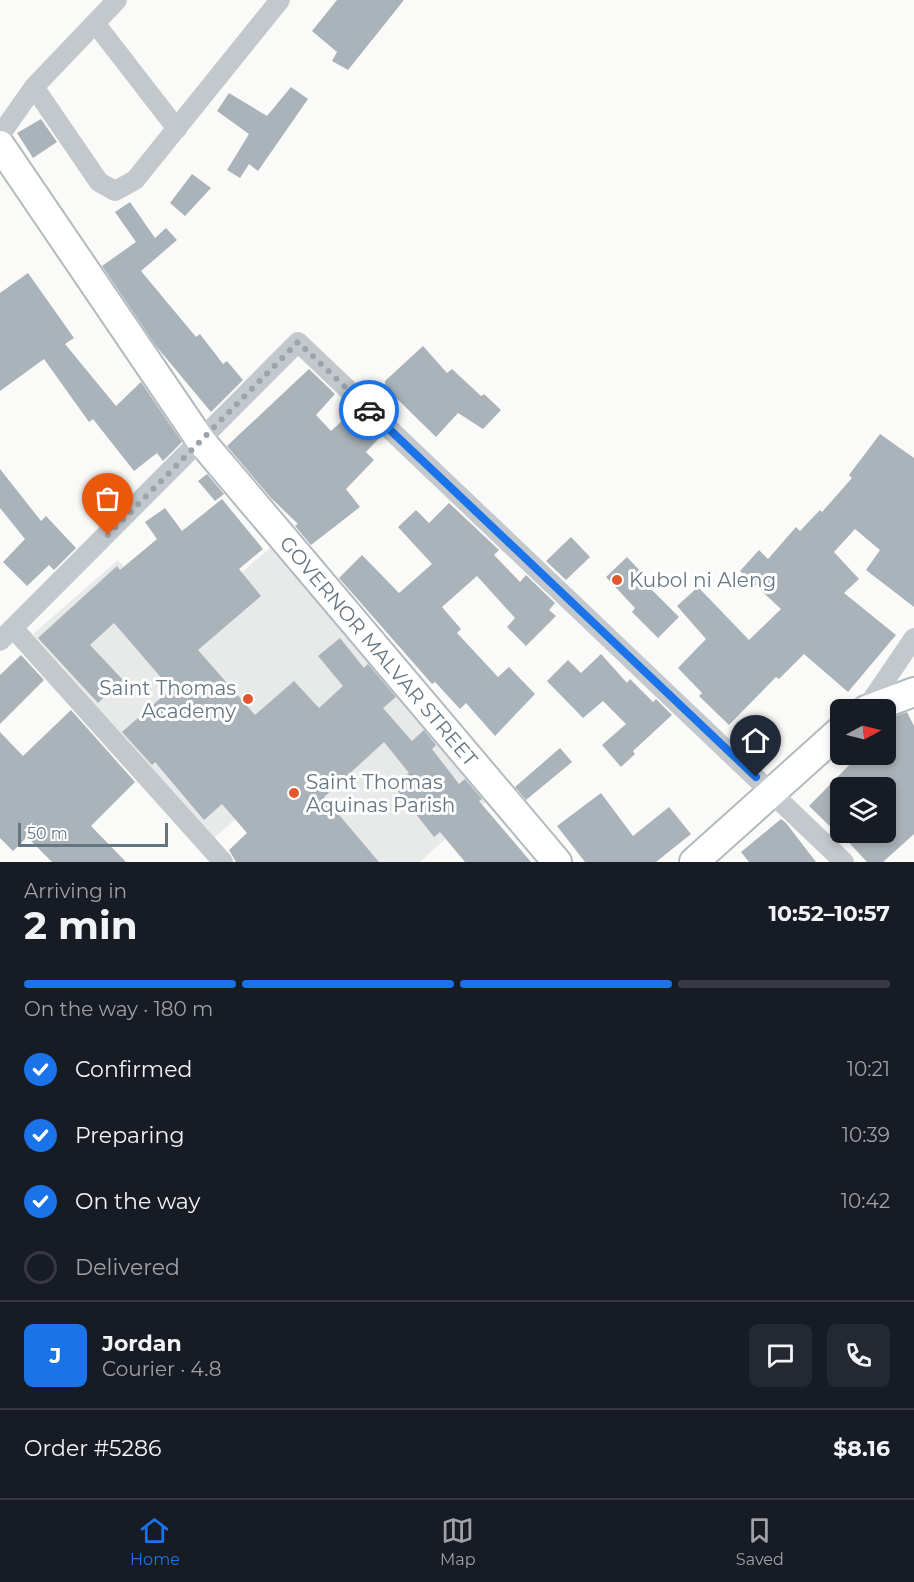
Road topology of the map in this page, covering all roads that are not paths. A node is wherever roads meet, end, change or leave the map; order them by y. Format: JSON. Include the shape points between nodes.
{"nodes":[{"id":1,"x":117,"y":0,"type":"edge"},
{"id":2,"x":275,"y":3,"type":"edge"},
{"id":3,"x":95,"y":24,"type":"junction"},
{"id":4,"x":34,"y":87,"type":"junction"},
{"id":5,"x":177,"y":129,"type":"junction"},
{"id":6,"x":0,"y":135,"type":"edge"},
{"id":7,"x":0,"y":145,"type":"edge"},
{"id":8,"x":201,"y":441,"type":"junction"},
{"id":9,"x":7,"y":635,"type":"edge"},
{"id":10,"x":914,"y":638,"type":"edge"},
{"id":11,"x":914,"y":692,"type":"edge"},
{"id":12,"x":872,"y":699,"type":"edge"},
{"id":13,"x":895,"y":699,"type":"edge"},
{"id":14,"x":830,"y":740,"type":"edge"},
{"id":15,"x":773,"y":793,"type":"junction"},
{"id":16,"x":223,"y":862,"type":"edge"},
{"id":17,"x":557,"y":862,"type":"edge"},
{"id":18,"x":694,"y":862,"type":"edge"},
{"id":19,"x":844,"y":862,"type":"edge"}],
"edges":[{"from":1,"to":3,"type":"street"},
{"from":2,"to":5,"type":"street"},
{"from":3,"to":4,"type":"street"},
{"from":3,"to":5,"type":"street"},
{"from":4,"to":5,"type":"street","via":[[99,182],[115,191],[135,180]]},
{"from":4,"to":6,"type":"street"},
{"from":7,"to":8,"type":"main road","name":"GOVERNOR MALVAR STREET"},
{"from":8,"to":9,"type":"street"},
{"from":8,"to":15,"type":"street","via":[[298,342]]},
{"from":8,"to":17,"type":"main road","name":"GOVERNOR MALVAR STREET"},
{"from":9,"to":16,"type":"street"},
{"from":10,"to":12,"type":"street"},
{"from":11,"to":13,"type":"main road"},
{"from":14,"to":15,"type":"main road"},
{"from":15,"to":18,"type":"main road"},
{"from":15,"to":19,"type":"street"}]}
